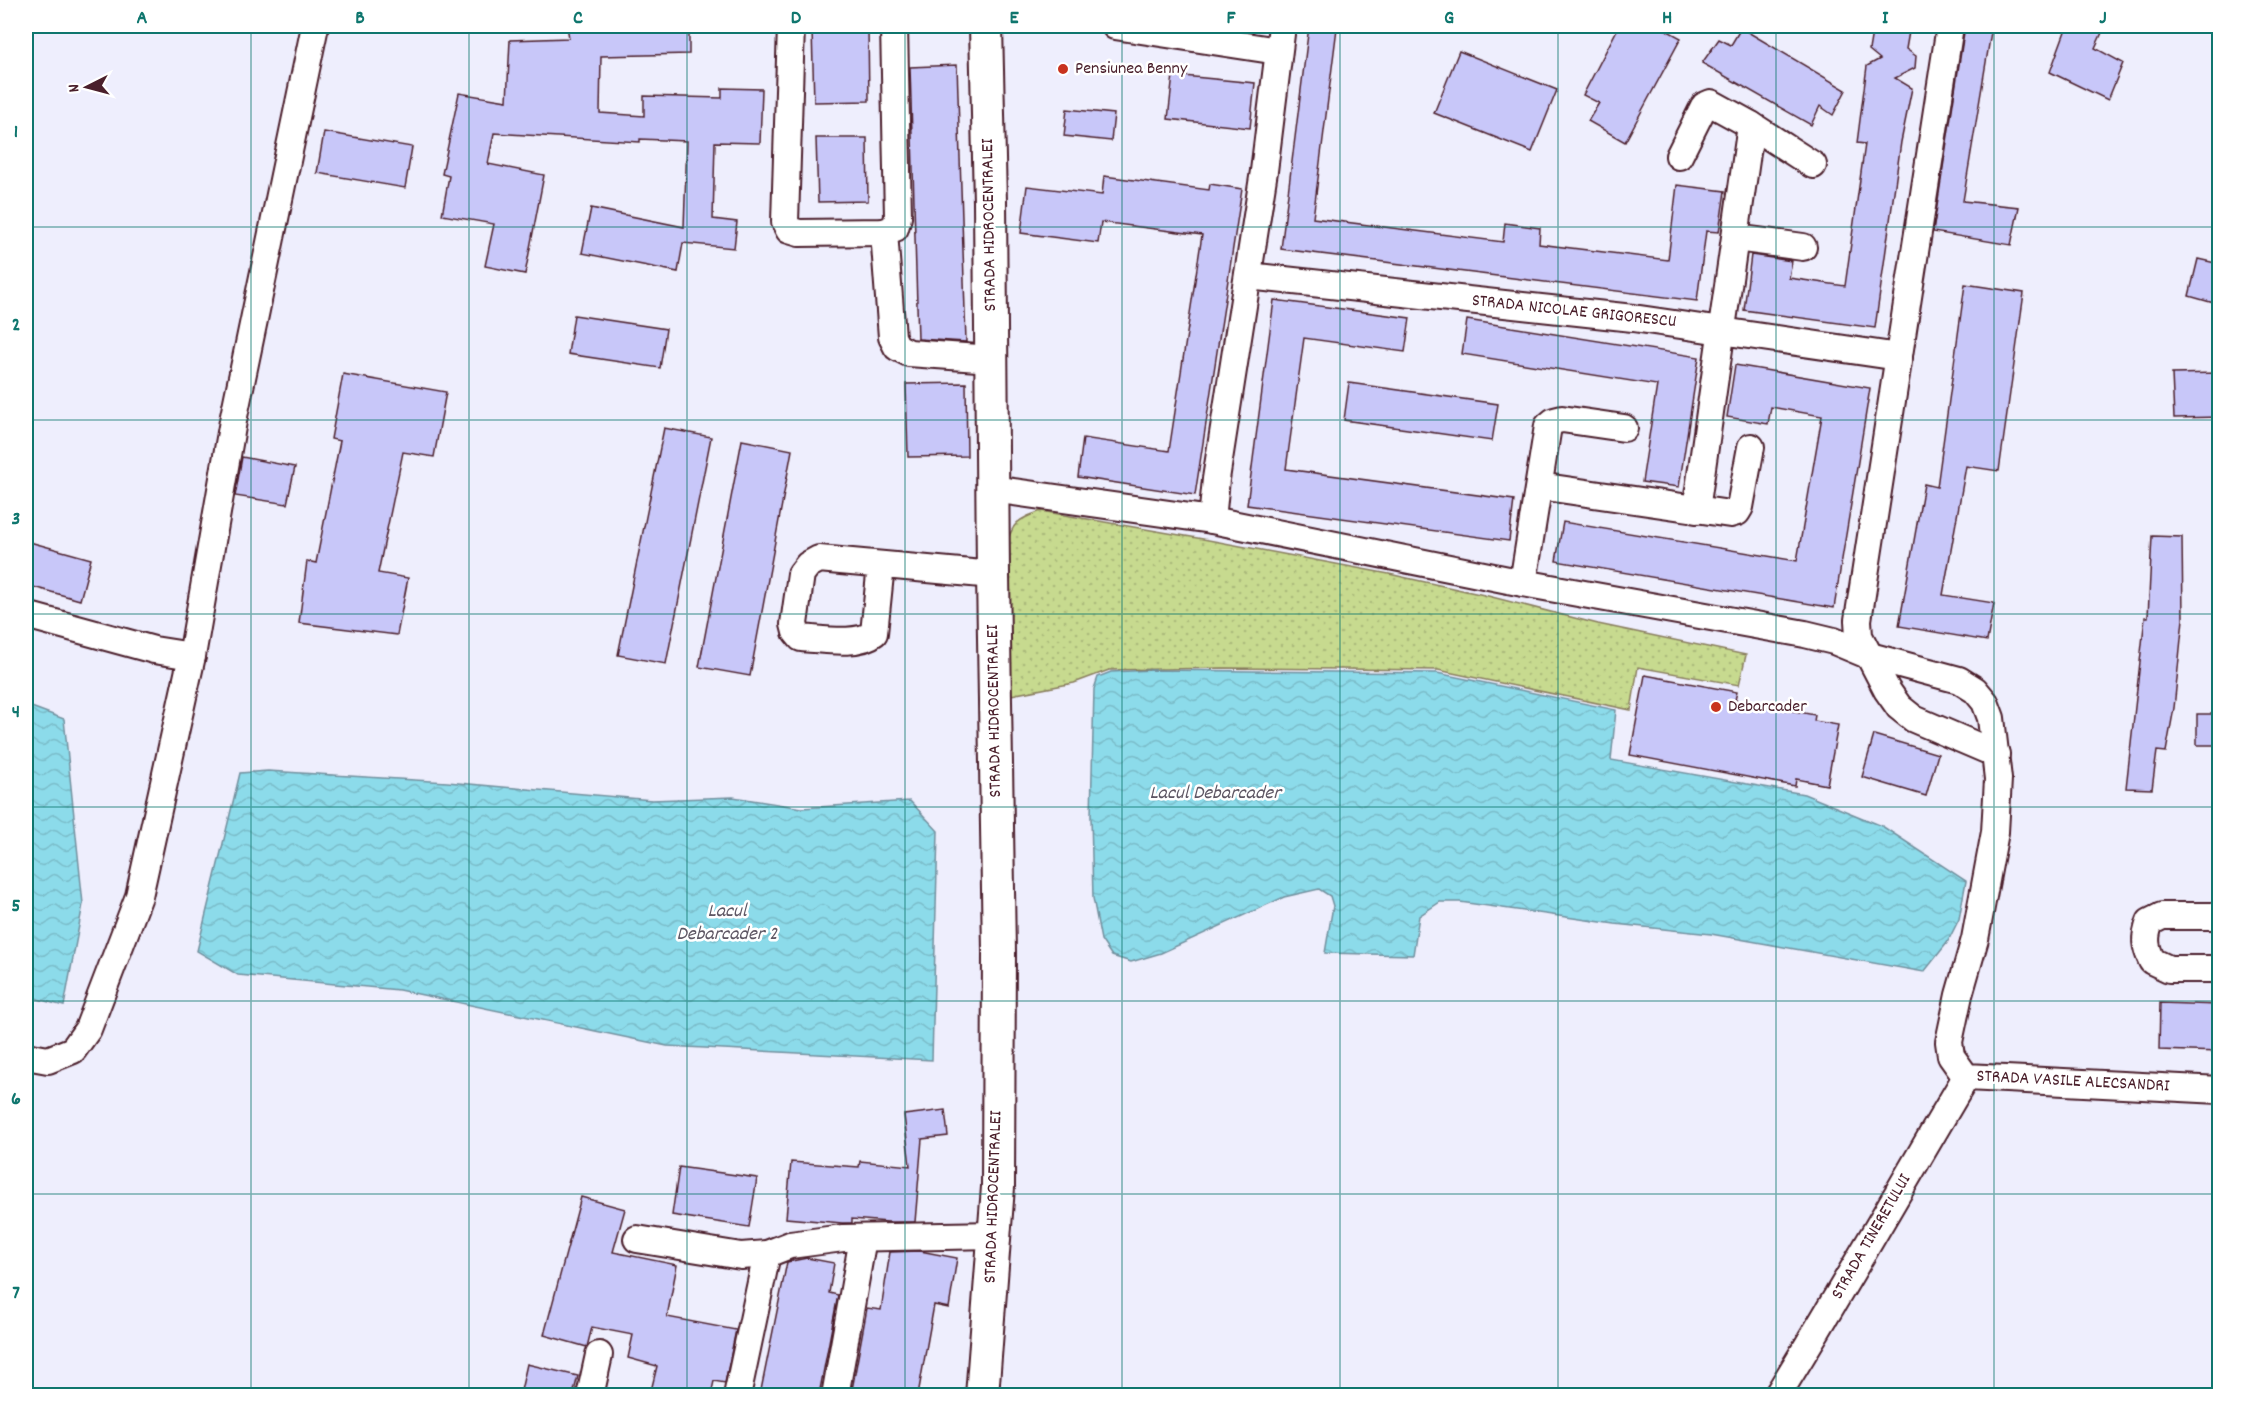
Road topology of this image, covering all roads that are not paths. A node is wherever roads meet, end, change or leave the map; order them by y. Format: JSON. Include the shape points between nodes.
{"nodes":[{"id":1,"x":315,"y":26,"type":"edge"},
{"id":2,"x":791,"y":26,"type":"edge"},
{"id":3,"x":894,"y":26,"type":"edge"},
{"id":4,"x":986,"y":26,"type":"edge"},
{"id":5,"x":1115,"y":26,"type":"edge"},
{"id":6,"x":1282,"y":26,"type":"edge"},
{"id":7,"x":1950,"y":26,"type":"edge"},
{"id":8,"x":1278,"y":51,"type":"junction"},
{"id":9,"x":1751,"y":125,"type":"junction"},
{"id":10,"x":1679,"y":156,"type":"dead end"},
{"id":11,"x":1813,"y":165,"type":"dead end"},
{"id":12,"x":884,"y":232,"type":"junction"},
{"id":13,"x":1736,"y":238,"type":"junction"},
{"id":14,"x":1803,"y":247,"type":"dead end"},
{"id":15,"x":1248,"y":276,"type":"junction"},
{"id":16,"x":1721,"y":330,"type":"junction"},
{"id":17,"x":1899,"y":357,"type":"junction"},
{"id":18,"x":992,"y":359,"type":"junction"},
{"id":19,"x":1624,"y":428,"type":"dead end"},
{"id":20,"x":1751,"y":447,"type":"dead end"},
{"id":21,"x":1539,"y":486,"type":"junction"},
{"id":22,"x":992,"y":489,"type":"junction"},
{"id":23,"x":1696,"y":510,"type":"junction"},
{"id":24,"x":1212,"y":520,"type":"junction"},
{"id":25,"x":881,"y":565,"type":"dead end"},
{"id":26,"x":993,"y":575,"type":"junction"},
{"id":27,"x":1523,"y":583,"type":"junction"},
{"id":28,"x":26,"y":615,"type":"edge"},
{"id":29,"x":192,"y":656,"type":"junction"},
{"id":30,"x":1870,"y":656,"type":"junction"},
{"id":31,"x":1996,"y":754,"type":"junction"},
{"id":32,"x":2220,"y":916,"type":"edge"},
{"id":33,"x":2220,"y":969,"type":"edge"},
{"id":34,"x":26,"y":1056,"type":"edge"},
{"id":35,"x":1966,"y":1077,"type":"junction"},
{"id":36,"x":2220,"y":1090,"type":"edge"},
{"id":37,"x":994,"y":1235,"type":"junction"},
{"id":38,"x":862,"y":1238,"type":"junction"},
{"id":39,"x":637,"y":1239,"type":"dead end"},
{"id":40,"x":766,"y":1254,"type":"junction"},
{"id":41,"x":599,"y":1355,"type":"dead end"},
{"id":42,"x":590,"y":1395,"type":"edge"},
{"id":43,"x":737,"y":1395,"type":"edge"},
{"id":44,"x":835,"y":1395,"type":"edge"},
{"id":45,"x":982,"y":1395,"type":"edge"},
{"id":46,"x":1777,"y":1395,"type":"edge"}],
"edges":[{"from":1,"to":29,"type":"street","via":[[233,421]]},
{"from":2,"to":12,"type":"street","via":[[785,222],[789,230],[799,233]]},
{"from":3,"to":12,"type":"street","via":[[898,217],[895,228]]},
{"from":4,"to":18,"type":"street","name":"STRADA HIDROCENTRALEI"},
{"from":5,"to":8,"type":"street"},
{"from":6,"to":8,"type":"street"},
{"from":7,"to":17,"type":"street"},
{"from":8,"to":15,"type":"street"},
{"from":9,"to":10,"type":"street","via":[[1711,103],[1704,106]]},
{"from":9,"to":11,"type":"street"},
{"from":9,"to":13,"type":"street"},
{"from":12,"to":18,"type":"street","via":[[892,337],[897,347],[909,353]]},
{"from":13,"to":14,"type":"street"},
{"from":13,"to":16,"type":"street"},
{"from":15,"to":16,"type":"street","name":"STRADA NICOLAE GRIGORESCU"},
{"from":15,"to":24,"type":"street"},
{"from":16,"to":17,"type":"street","name":"STRADA NICOLAE GRIGORESCU"},
{"from":16,"to":23,"type":"street"},
{"from":17,"to":30,"type":"street","via":[[1858,620],[1859,636]]},
{"from":18,"to":22,"type":"street","name":"STRADA HIDROCENTRALEI"},
{"from":19,"to":21,"type":"street","via":[[1554,421],[1548,426]]},
{"from":20,"to":23,"type":"street","via":[[1737,513]]},
{"from":21,"to":23,"type":"street"},
{"from":21,"to":27,"type":"street"},
{"from":22,"to":24,"type":"street"},
{"from":22,"to":26,"type":"street","name":"STRADA HIDROCENTRALEI"},
{"from":24,"to":27,"type":"street"},
{"from":25,"to":26,"type":"street"},
{"from":26,"to":37,"type":"street","name":"STRADA HIDROCENTRALEI","via":[[999,952],[998,1187]]},
{"from":27,"to":30,"type":"street","via":[[1804,634]]},
{"from":28,"to":29,"type":"street","via":[[154,650]]},
{"from":29,"to":34,"type":"street","via":[[139,896],[88,1029],[73,1050],[48,1060]]},
{"from":30,"to":31,"type":"street","via":[[1899,707],[1914,719]]},
{"from":30,"to":31,"type":"street","via":[[1959,680],[1975,690],[1991,718]]},
{"from":31,"to":35,"type":"street","name":"STRADA VASILE ALECSANDRI","via":[[1995,832],[1975,939],[1949,1042],[1951,1056]]},
{"from":32,"to":33,"type":"street","via":[[2162,916],[2150,922],[2145,940],[2152,961],[2169,969]]},
{"from":35,"to":36,"type":"street","name":"STRADA VASILE ALECSANDRI"},
{"from":35,"to":46,"type":"street","name":"STRADA TINERETULUI"},
{"from":37,"to":38,"type":"street"},
{"from":37,"to":45,"type":"street","name":"STRADA HIDROCENTRALEI"},
{"from":38,"to":40,"type":"street","via":[[790,1245]]},
{"from":38,"to":44,"type":"street"},
{"from":39,"to":40,"type":"street","via":[[741,1256]]},
{"from":40,"to":43,"type":"street"},
{"from":41,"to":42,"type":"street"}]}
